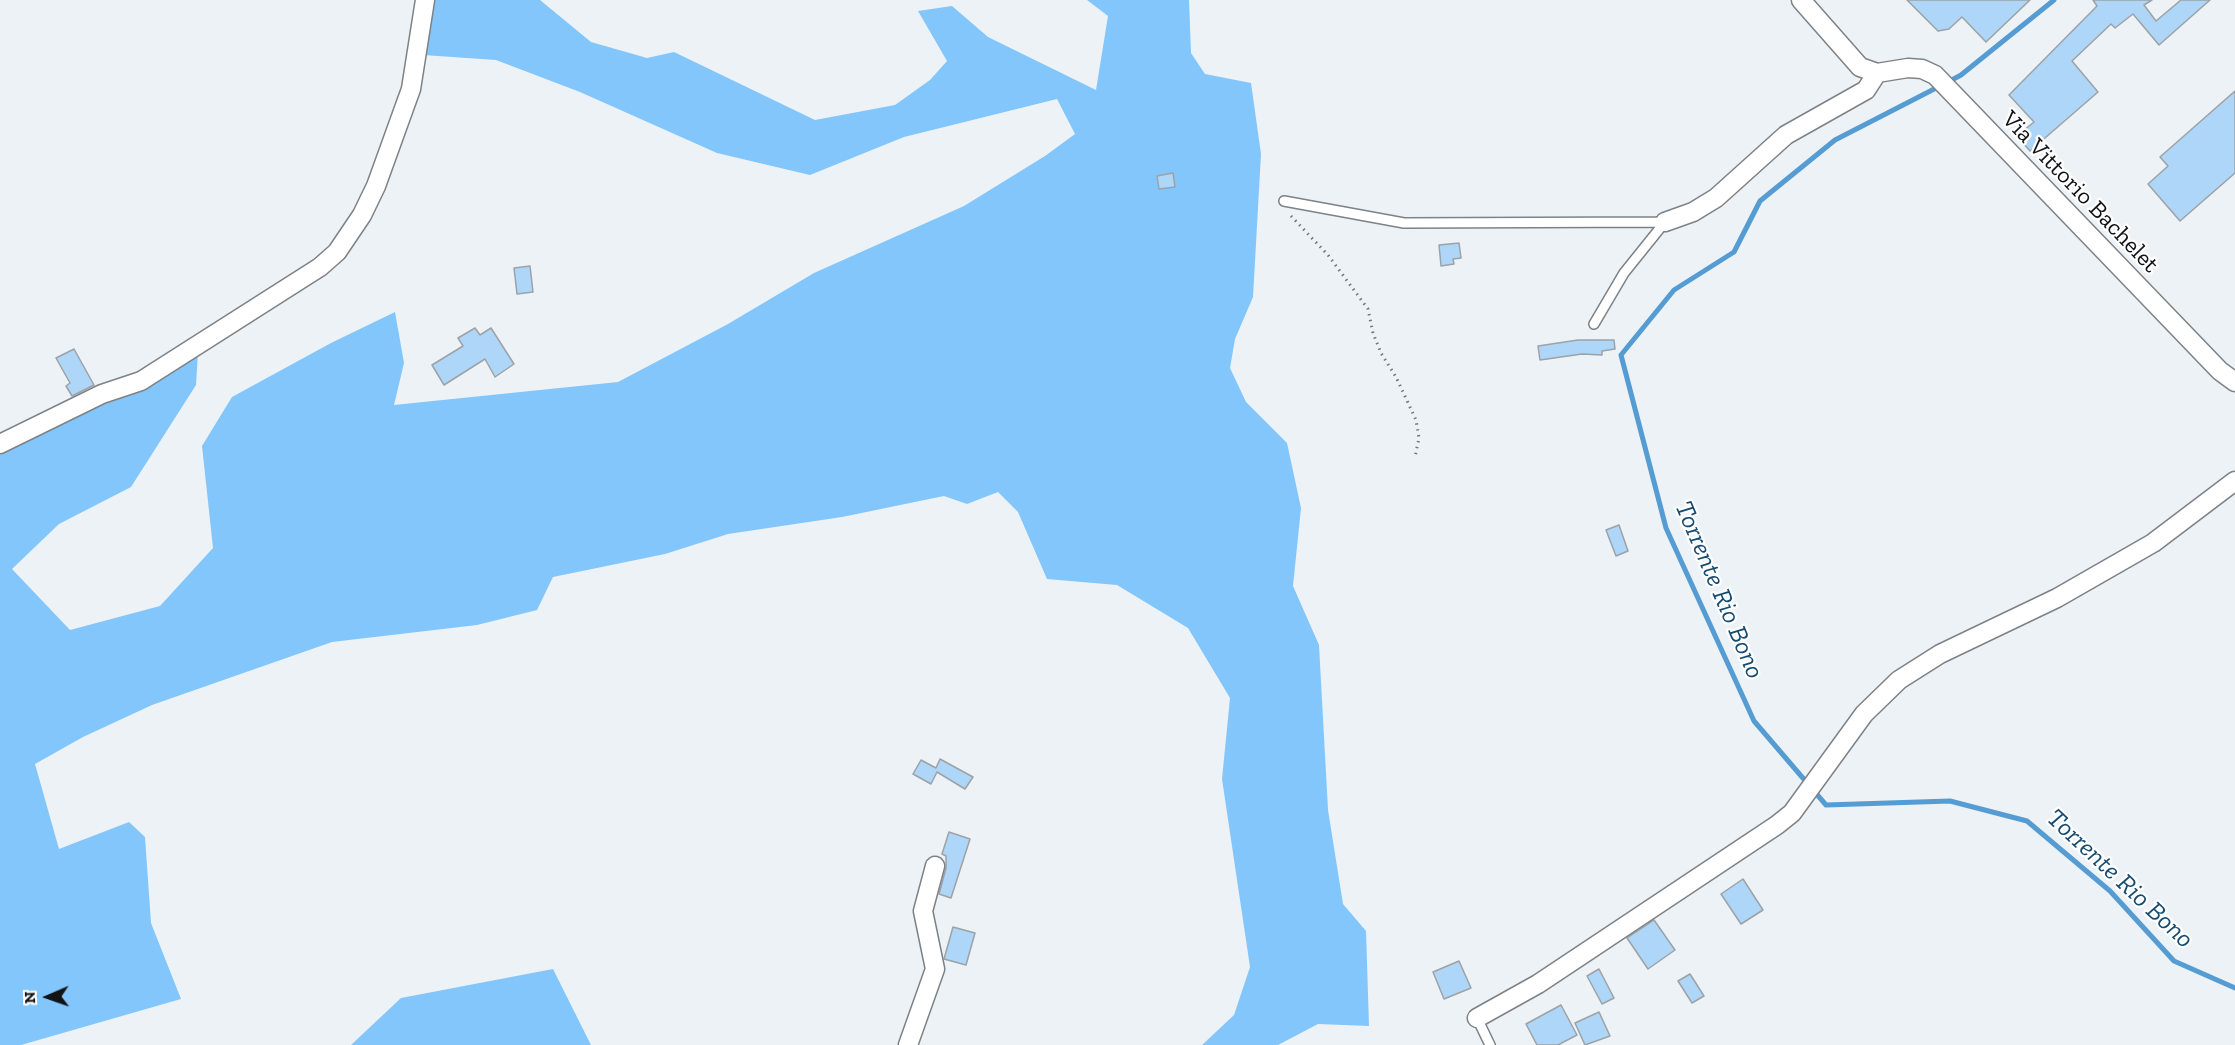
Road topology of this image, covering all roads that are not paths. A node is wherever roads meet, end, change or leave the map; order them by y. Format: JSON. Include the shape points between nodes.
{"nodes":[{"id":1,"x":425,"y":0,"type":"edge"},
{"id":2,"x":1801,"y":0,"type":"edge"},
{"id":3,"x":1877,"y":73,"type":"junction"},
{"id":4,"x":1284,"y":201,"type":"road end"},
{"id":5,"x":1665,"y":222,"type":"junction"},
{"id":6,"x":1594,"y":324,"type":"dead end"},
{"id":7,"x":2235,"y":382,"type":"edge"},
{"id":8,"x":0,"y":444,"type":"edge"},
{"id":9,"x":2235,"y":481,"type":"edge"},
{"id":10,"x":935,"y":866,"type":"dead end"},
{"id":11,"x":1477,"y":1018,"type":"joint"},
{"id":12,"x":908,"y":1045,"type":"edge"},
{"id":13,"x":1490,"y":1045,"type":"edge"}],
"edges":[{"from":1,"to":8,"type":"street","via":[[407,100],[376,186],[337,252],[320,267],[141,381],[102,394]]},
{"from":2,"to":3,"type":"street","via":[[1860,68]]},
{"from":3,"to":5,"type":"street","via":[[1866,90],[1786,135],[1716,198]]},
{"from":3,"to":7,"type":"street","name":"Via Vittorio Bachelet","via":[[1908,68],[1935,75],[2220,371]]},
{"from":4,"to":5,"type":"lane","via":[[1423,225]]},
{"from":5,"to":6,"type":"lane","via":[[1624,273]]},
{"from":9,"to":11,"type":"street","via":[[2153,543],[2057,598],[1940,654],[1899,680],[1864,714],[1792,813],[1538,984]]},
{"from":10,"to":12,"type":"street","via":[[923,911],[935,969]]},
{"from":11,"to":13,"type":"lane"}]}
